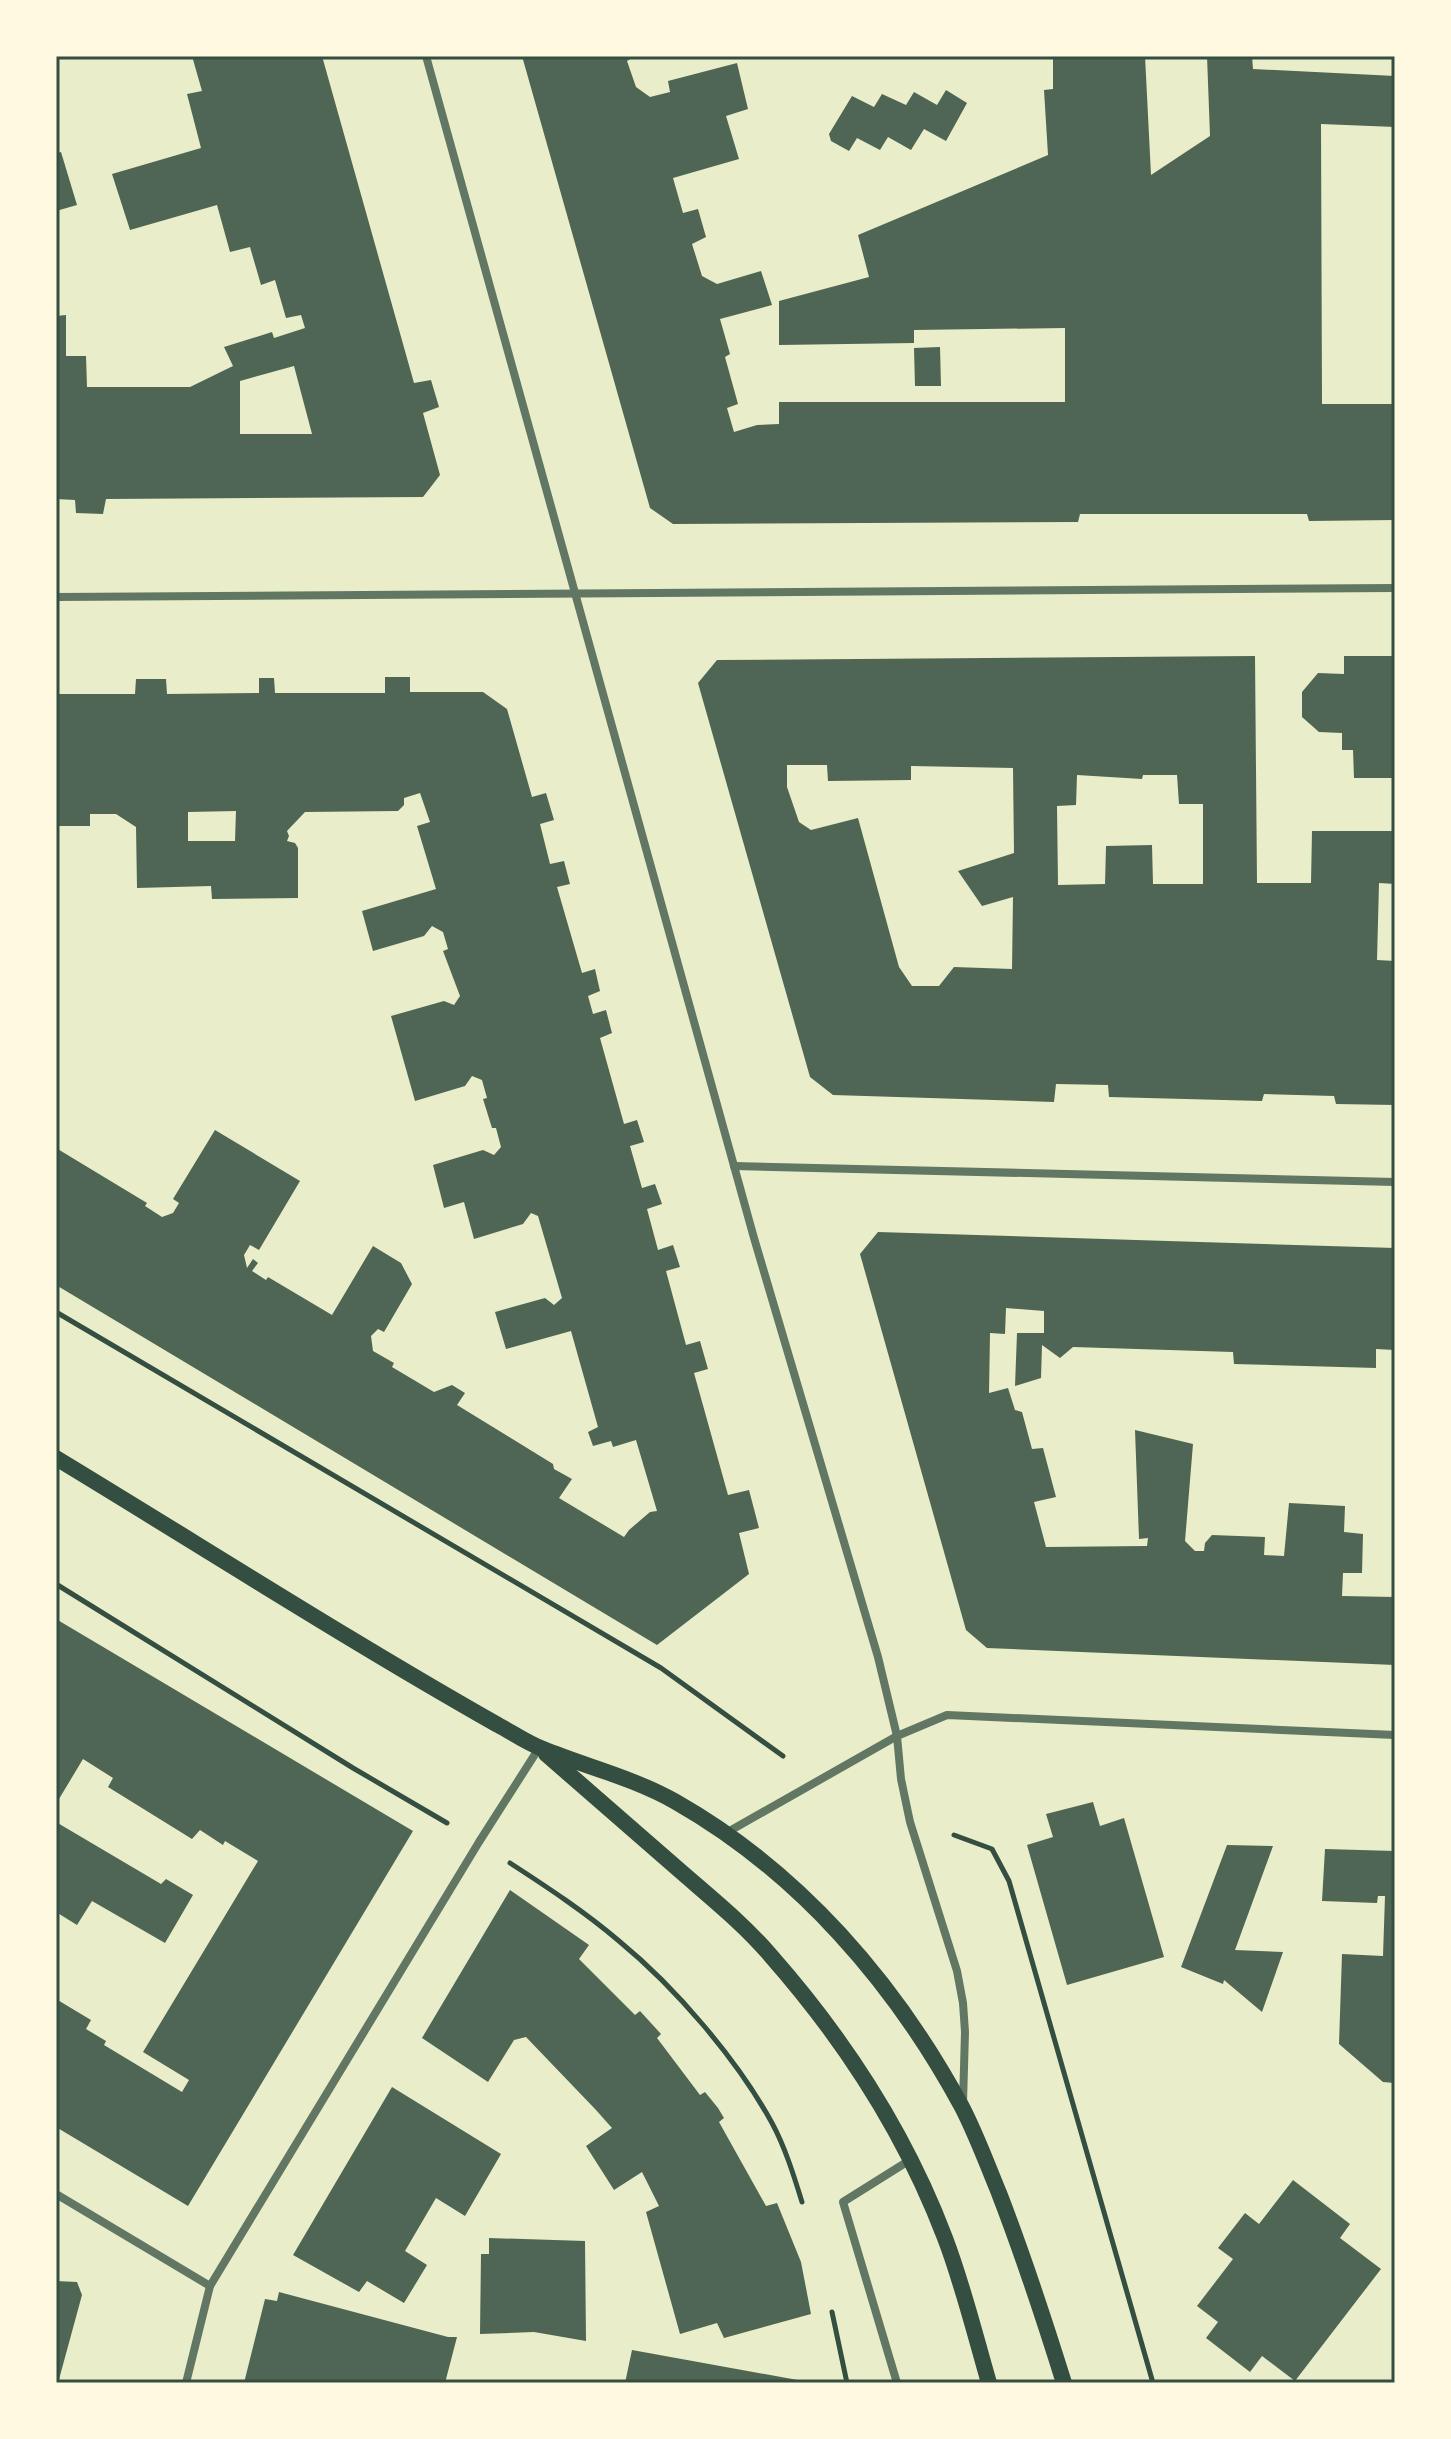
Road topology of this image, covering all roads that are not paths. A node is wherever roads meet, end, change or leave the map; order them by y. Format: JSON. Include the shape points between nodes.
{"nodes":[{"id":1,"x":426,"y":56,"type":"edge"},
{"id":2,"x":1395,"y":588,"type":"edge"},
{"id":3,"x":576,"y":594,"type":"junction"},
{"id":4,"x":56,"y":597,"type":"edge"},
{"id":5,"x":734,"y":1166,"type":"junction"},
{"id":6,"x":1395,"y":1182,"type":"edge"},
{"id":7,"x":56,"y":1458,"type":"edge"},
{"id":8,"x":1395,"y":1735,"type":"edge"},
{"id":9,"x":897,"y":1736,"type":"junction"},
{"id":10,"x":539,"y":1748,"type":"junction"},
{"id":11,"x":726,"y":1833,"type":"junction"},
{"id":12,"x":962,"y":2108,"type":"junction"},
{"id":13,"x":910,"y":2160,"type":"junction"},
{"id":14,"x":56,"y":2194,"type":"edge"},
{"id":15,"x":210,"y":2286,"type":"junction"},
{"id":16,"x":186,"y":2383,"type":"edge"},
{"id":17,"x":897,"y":2383,"type":"edge"},
{"id":18,"x":989,"y":2383,"type":"edge"},
{"id":19,"x":1064,"y":2383,"type":"edge"}],
"edges":[{"from":1,"to":3,"type":"street"},
{"from":2,"to":3,"type":"street"},
{"from":3,"to":4,"type":"street"},
{"from":3,"to":5,"type":"street"},
{"from":5,"to":6,"type":"street"},
{"from":5,"to":9,"type":"street"},
{"from":7,"to":10,"type":"main road"},
{"from":8,"to":9,"type":"street","via":[[947,1715]]},
{"from":9,"to":11,"type":"street"},
{"from":9,"to":12,"type":"street","via":[[910,1822],[963,2003]]},
{"from":10,"to":11,"type":"main road","via":[[626,1779]]},
{"from":10,"to":13,"type":"main road","via":[[771,1955],[870,2089]]},
{"from":10,"to":15,"type":"street"},
{"from":11,"to":12,"type":"main road","via":[[831,1922],[916,2032]]},
{"from":12,"to":19,"type":"main road","via":[[1015,2235]]},
{"from":13,"to":17,"type":"street","via":[[843,2202]]},
{"from":13,"to":18,"type":"main road","via":[[945,2238]]},
{"from":14,"to":15,"type":"street"},
{"from":15,"to":16,"type":"street"}]}
